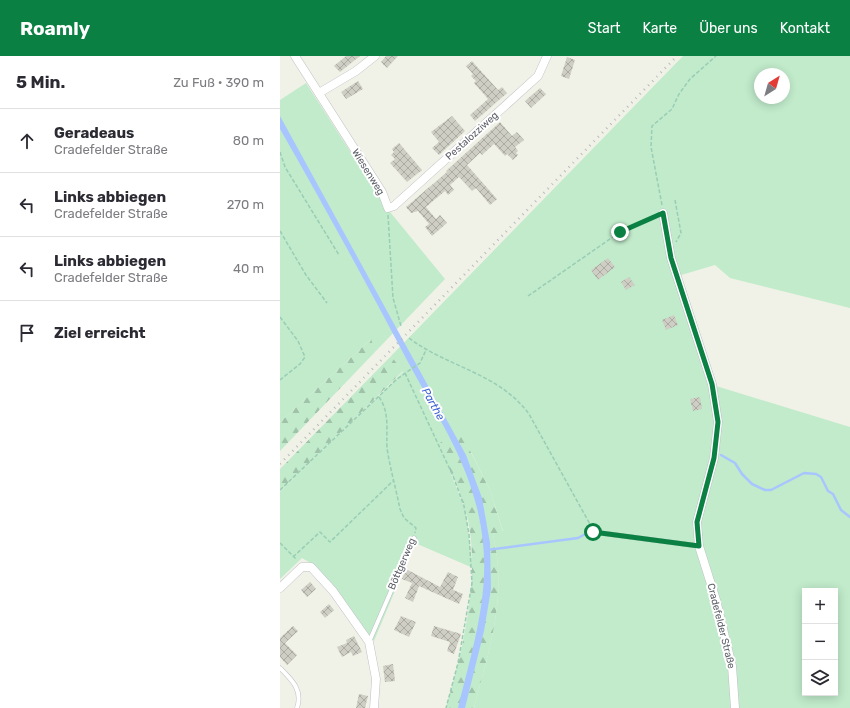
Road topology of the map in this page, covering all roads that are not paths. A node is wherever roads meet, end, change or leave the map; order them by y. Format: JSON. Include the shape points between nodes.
{"nodes":[{"id":1,"x":295,"y":56,"type":"edge"},
{"id":2,"x":375,"y":56,"type":"edge"},
{"id":3,"x":547,"y":56,"type":"edge"},
{"id":4,"x":319,"y":94,"type":"junction"},
{"id":5,"x":388,"y":208,"type":"joint"},
{"id":6,"x":663,"y":213,"type":"road end"},
{"id":7,"x":593,"y":532,"type":"road end"},
{"id":8,"x":414,"y":538,"type":"road end"},
{"id":9,"x":699,"y":546,"type":"junction"},
{"id":10,"x":280,"y":588,"type":"edge"},
{"id":11,"x":369,"y":642,"type":"junction"},
{"id":12,"x":280,"y":668,"type":"edge"},
{"id":13,"x":298,"y":708,"type":"edge"},
{"id":14,"x":374,"y":708,"type":"edge"},
{"id":15,"x":735,"y":708,"type":"edge"}],
"edges":[{"from":1,"to":4,"type":"street","name":"Wiesenweg"},
{"from":2,"to":4,"type":"street","via":[[356,72]]},
{"from":3,"to":5,"type":"street","name":"Pestalozziweg","via":[[538,76],[394,206]]},
{"from":4,"to":5,"type":"street","name":"Wiesenweg","via":[[382,192]]},
{"from":6,"to":9,"type":"street","name":"Cradefelder Straße","via":[[671,258],[712,384],[718,422],[714,458],[697,522]]},
{"from":7,"to":9,"type":"lane"},
{"from":8,"to":11,"type":"lane","name":"Böttgerweg"},
{"from":9,"to":15,"type":"street","name":"Cradefelder Straße","via":[[716,600],[732,666]]},
{"from":10,"to":11,"type":"street","via":[[307,567],[333,591]]},
{"from":11,"to":14,"type":"street","via":[[376,679]]},
{"from":12,"to":13,"type":"lane","via":[[296,686]]}]}
